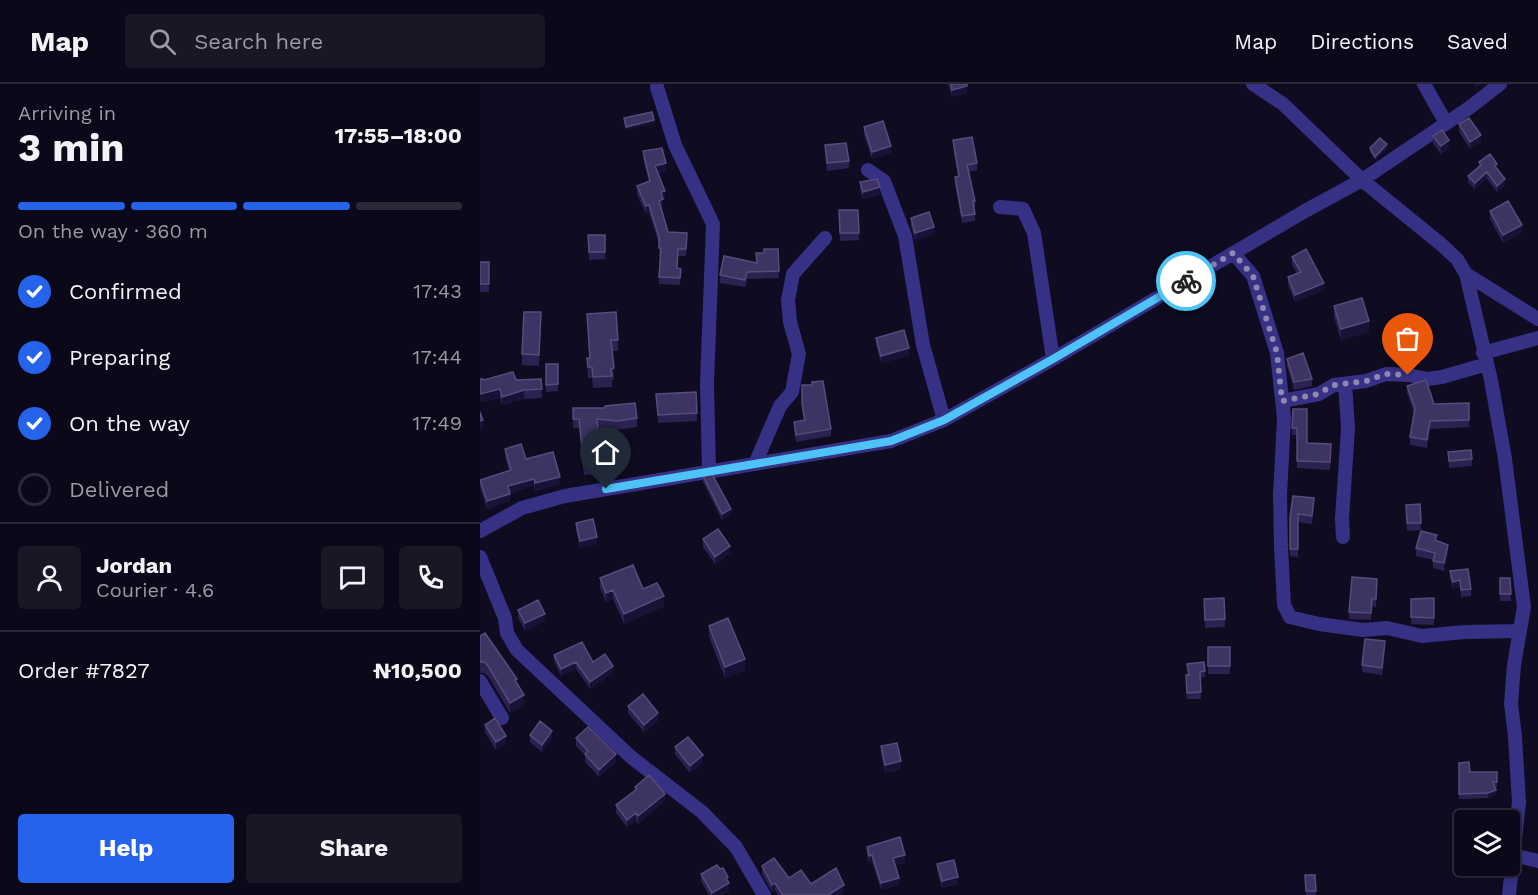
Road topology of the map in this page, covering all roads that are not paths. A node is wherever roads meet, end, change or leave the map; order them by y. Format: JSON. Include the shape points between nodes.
{"nodes":[{"id":1,"x":1253,"y":84,"type":"edge"},
{"id":2,"x":1424,"y":84,"type":"edge"},
{"id":3,"x":1500,"y":84,"type":"edge"},
{"id":4,"x":657,"y":87,"type":"dead end"},
{"id":5,"x":1446,"y":123,"type":"junction"},
{"id":6,"x":868,"y":170,"type":"dead end"},
{"id":7,"x":1362,"y":180,"type":"junction"},
{"id":8,"x":1000,"y":207,"type":"dead end"},
{"id":9,"x":825,"y":238,"type":"dead end"},
{"id":10,"x":1233,"y":253,"type":"junction"},
{"id":11,"x":1466,"y":274,"type":"junction"},
{"id":12,"x":1538,"y":319,"type":"edge"},
{"id":13,"x":1538,"y":338,"type":"edge"},
{"id":14,"x":1053,"y":359,"type":"junction"},
{"id":15,"x":1485,"y":359,"type":"junction"},
{"id":16,"x":1345,"y":384,"type":"junction"},
{"id":17,"x":1282,"y":401,"type":"junction"},
{"id":18,"x":944,"y":420,"type":"junction"},
{"id":19,"x":755,"y":464,"type":"junction"},
{"id":20,"x":709,"y":471,"type":"junction"},
{"id":21,"x":480,"y":531,"type":"edge"},
{"id":22,"x":1343,"y":537,"type":"dead end"},
{"id":23,"x":480,"y":557,"type":"edge"},
{"id":24,"x":1520,"y":631,"type":"junction"},
{"id":25,"x":480,"y":681,"type":"edge"},
{"id":26,"x":502,"y":718,"type":"dead end"},
{"id":27,"x":1518,"y":810,"type":"edge"},
{"id":28,"x":1520,"y":857,"type":"edge"},
{"id":29,"x":1538,"y":861,"type":"edge"},
{"id":30,"x":1511,"y":876,"type":"edge"},
{"id":31,"x":764,"y":895,"type":"edge"},
{"id":32,"x":1509,"y":895,"type":"edge"}],
"edges":[{"from":1,"to":7,"type":"street","via":[[1283,104]]},
{"from":2,"to":5,"type":"street"},
{"from":3,"to":5,"type":"street"},
{"from":4,"to":20,"type":"street","via":[[675,145],[713,224],[707,373]]},
{"from":5,"to":7,"type":"street"},
{"from":6,"to":18,"type":"street","via":[[884,182],[905,236],[923,345]]},
{"from":7,"to":10,"type":"street"},
{"from":7,"to":11,"type":"street","via":[[1457,259]]},
{"from":8,"to":14,"type":"street","via":[[1023,209],[1034,233]]},
{"from":9,"to":19,"type":"street","via":[[794,274],[788,300],[799,354],[792,392],[780,406]]},
{"from":10,"to":14,"type":"street"},
{"from":10,"to":17,"type":"street","via":[[1253,276],[1277,353]]},
{"from":11,"to":12,"type":"street"},
{"from":11,"to":15,"type":"street"},
{"from":13,"to":15,"type":"street"},
{"from":14,"to":18,"type":"street"},
{"from":15,"to":16,"type":"street","via":[[1435,378],[1386,374]]},
{"from":15,"to":24,"type":"street","via":[[1505,459],[1524,607]]},
{"from":16,"to":17,"type":"street"},
{"from":16,"to":22,"type":"street","via":[[1348,428]]},
{"from":17,"to":24,"type":"street","via":[[1281,547],[1284,605],[1290,616],[1319,624],[1363,630],[1387,628],[1422,636]]},
{"from":18,"to":19,"type":"street","via":[[891,441]]},
{"from":19,"to":20,"type":"street"},
{"from":20,"to":21,"type":"street","via":[[565,496],[522,508]]},
{"from":23,"to":31,"type":"street","via":[[505,618],[507,633],[517,650],[631,757],[702,812],[736,847]]},
{"from":24,"to":27,"type":"street","via":[[1511,704]]},
{"from":25,"to":26,"type":"street"},
{"from":28,"to":29,"type":"street"},
{"from":30,"to":32,"type":"street"}]}
